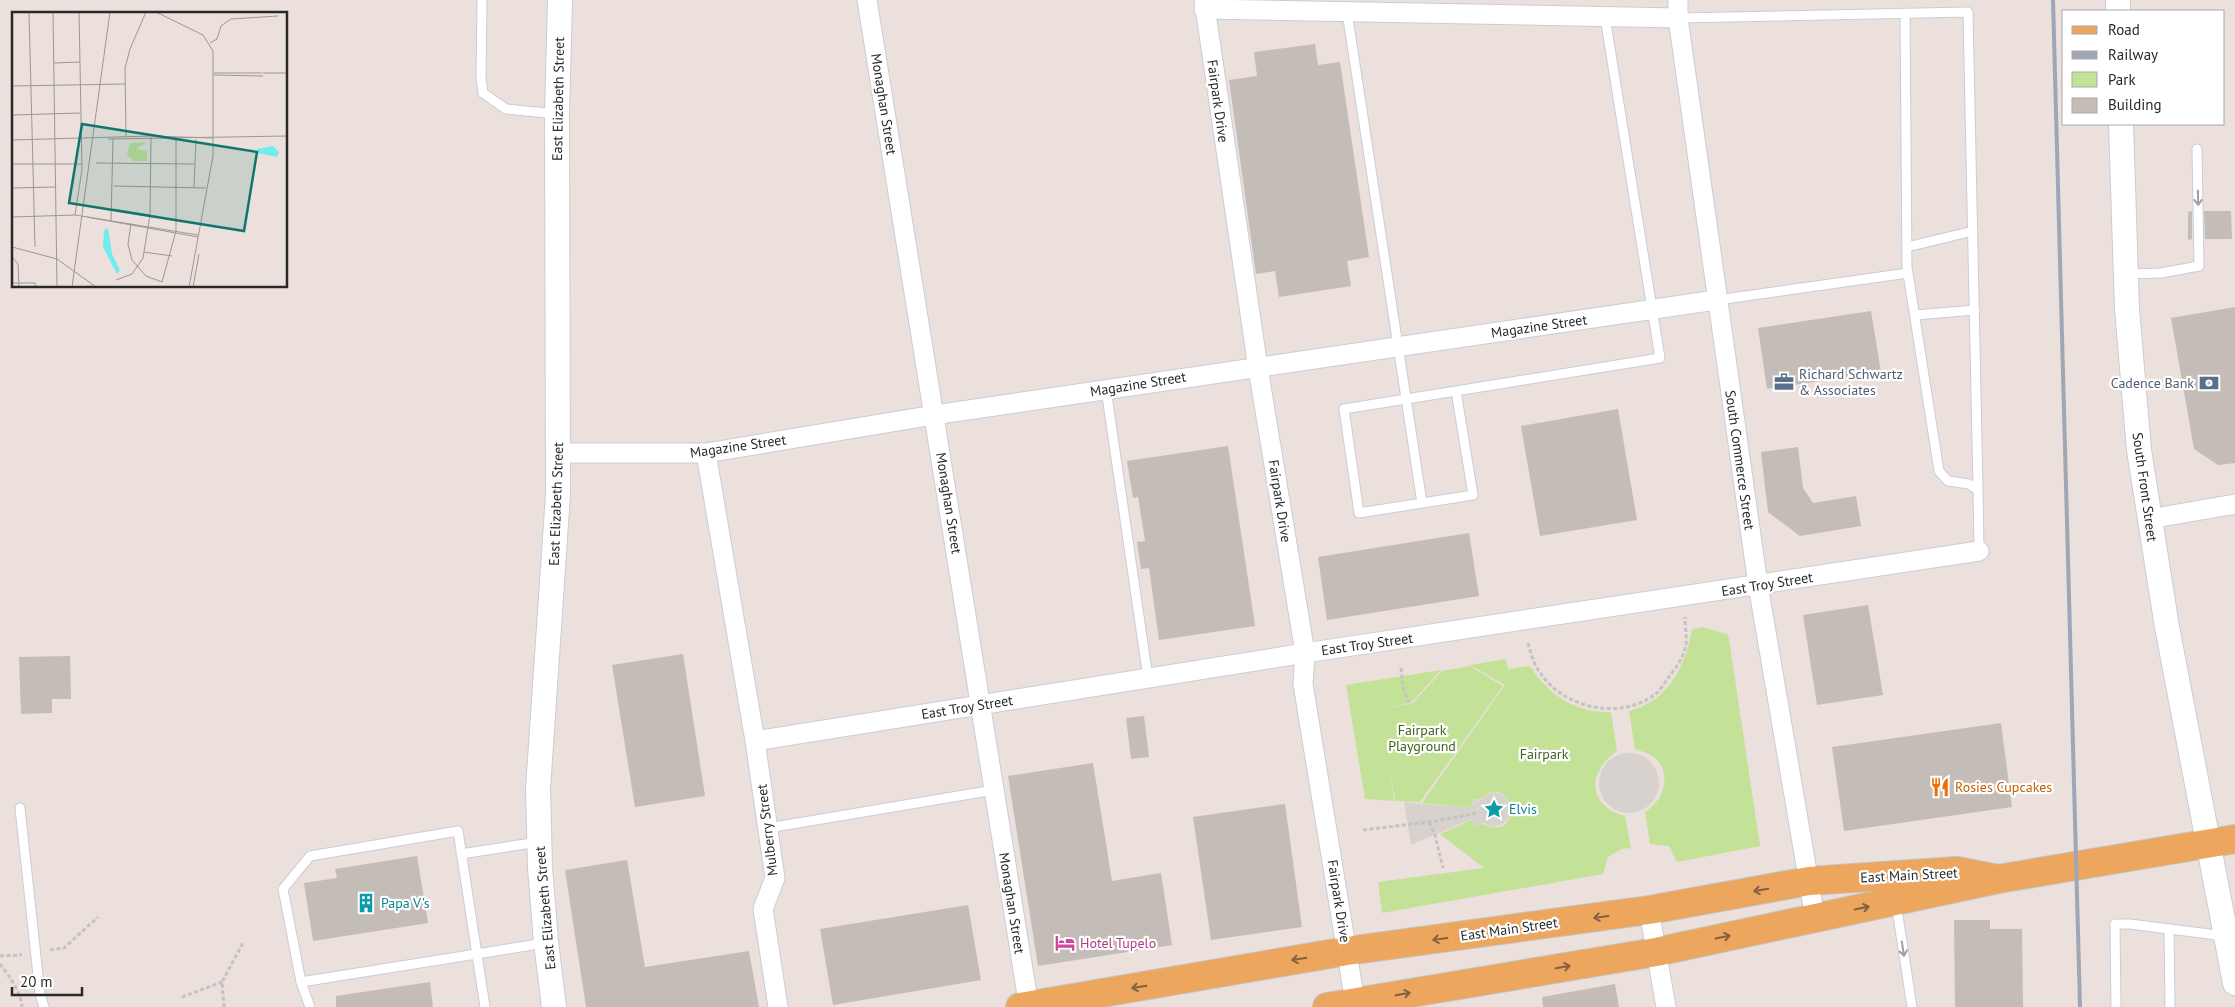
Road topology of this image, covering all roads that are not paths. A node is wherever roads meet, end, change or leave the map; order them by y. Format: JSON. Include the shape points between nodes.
{"nodes":[{"id":1,"x":482,"y":0,"type":"edge"},
{"id":2,"x":560,"y":0,"type":"edge"},
{"id":3,"x":867,"y":0,"type":"edge"},
{"id":4,"x":1204,"y":4,"type":"edge"},
{"id":5,"x":1678,"y":9,"type":"edge"},
{"id":6,"x":1347,"y":12,"type":"junction"},
{"id":7,"x":1905,"y":14,"type":"junction"},
{"id":8,"x":1605,"y":17,"type":"junction"},
{"id":9,"x":557,"y":114,"type":"junction"},
{"id":10,"x":2121,"y":125,"type":"edge"},
{"id":11,"x":2197,"y":149,"type":"dead end"},
{"id":12,"x":1973,"y":231,"type":"junction"},
{"id":13,"x":1907,"y":247,"type":"junction"},
{"id":14,"x":1908,"y":273,"type":"junction"},
{"id":15,"x":2126,"y":274,"type":"junction"},
{"id":16,"x":1716,"y":300,"type":"junction"},
{"id":17,"x":1653,"y":309,"type":"junction"},
{"id":18,"x":1974,"y":310,"type":"junction"},
{"id":19,"x":1915,"y":315,"type":"junction"},
{"id":20,"x":1399,"y":347,"type":"junction"},
{"id":21,"x":1258,"y":368,"type":"junction"},
{"id":22,"x":1106,"y":389,"type":"junction"},
{"id":23,"x":1456,"y":391,"type":"junction"},
{"id":24,"x":1406,"y":399,"type":"junction"},
{"id":25,"x":934,"y":415,"type":"junction"},
{"id":26,"x":559,"y":453,"type":"junction"},
{"id":27,"x":706,"y":453,"type":"junction"},
{"id":28,"x":1978,"y":490,"type":"junction"},
{"id":29,"x":1422,"y":503,"type":"junction"},
{"id":30,"x":2235,"y":504,"type":"edge"},
{"id":31,"x":2149,"y":519,"type":"junction"},
{"id":32,"x":1979,"y":551,"type":"joint"},
{"id":33,"x":1758,"y":585,"type":"junction"},
{"id":34,"x":1305,"y":653,"type":"junction"},
{"id":35,"x":1148,"y":678,"type":"junction"},
{"id":36,"x":981,"y":706,"type":"junction"},
{"id":37,"x":756,"y":741,"type":"junction"},
{"id":38,"x":994,"y":790,"type":"junction"},
{"id":39,"x":20,"y":808,"type":"dead end"},
{"id":40,"x":768,"y":828,"type":"junction"},
{"id":41,"x":2235,"y":839,"type":"edge"},
{"id":42,"x":539,"y":842,"type":"junction"},
{"id":43,"x":2208,"y":845,"type":"junction"},
{"id":44,"x":461,"y":854,"type":"junction"},
{"id":45,"x":1998,"y":879,"type":"junction"},
{"id":46,"x":1809,"y":881,"type":"junction"},
{"id":47,"x":1896,"y":900,"type":"junction"},
{"id":48,"x":1649,"y":910,"type":"junction"},
{"id":49,"x":1815,"y":918,"type":"junction"},
{"id":50,"x":2169,"y":929,"type":"junction"},
{"id":51,"x":2226,"y":936,"type":"junction"},
{"id":52,"x":546,"y":942,"type":"junction"},
{"id":53,"x":1347,"y":951,"type":"junction"},
{"id":54,"x":1656,"y":952,"type":"junction"},
{"id":55,"x":477,"y":954,"type":"junction"},
{"id":56,"x":301,"y":982,"type":"junction"},
{"id":57,"x":2235,"y":983,"type":"edge"},
{"id":58,"x":1355,"y":1005,"type":"edge"},
{"id":59,"x":44,"y":1007,"type":"edge"},
{"id":60,"x":310,"y":1007,"type":"edge"},
{"id":61,"x":485,"y":1007,"type":"edge"},
{"id":62,"x":554,"y":1007,"type":"edge"},
{"id":63,"x":778,"y":1007,"type":"edge"},
{"id":64,"x":1026,"y":1007,"type":"edge"},
{"id":65,"x":1327,"y":1007,"type":"edge"},
{"id":66,"x":1666,"y":1007,"type":"edge"},
{"id":67,"x":1912,"y":1007,"type":"edge"},
{"id":68,"x":2116,"y":1007,"type":"edge"},
{"id":69,"x":2170,"y":1007,"type":"edge"}],
"edges":[{"from":1,"to":9,"type":"lane","via":[[483,93],[506,109]]},
{"from":2,"to":9,"type":"street","name":"East Elizabeth Street"},
{"from":3,"to":25,"type":"street","name":"Monaghan Street"},
{"from":4,"to":6,"type":"street"},
{"from":4,"to":21,"type":"street","name":"Fairpark Drive"},
{"from":5,"to":7,"type":"lane"},
{"from":5,"to":8,"type":"street"},
{"from":5,"to":16,"type":"street","name":"South Commerce Street"},
{"from":6,"to":8,"type":"street"},
{"from":6,"to":20,"type":"lane"},
{"from":7,"to":12,"type":"lane","via":[[1968,12]]},
{"from":7,"to":13,"type":"lane"},
{"from":8,"to":17,"type":"lane"},
{"from":9,"to":26,"type":"street","name":"East Elizabeth Street"},
{"from":10,"to":15,"type":"street","name":"South Front Street"},
{"from":11,"to":15,"type":"lane","one_way":true,"via":[[2199,266],[2161,273]]},
{"from":12,"to":13,"type":"lane"},
{"from":12,"to":18,"type":"lane"},
{"from":13,"to":14,"type":"lane"},
{"from":14,"to":16,"type":"lane"},
{"from":14,"to":19,"type":"lane"},
{"from":15,"to":31,"type":"street","name":"South Front Street","via":[[2134,414]]},
{"from":16,"to":17,"type":"street","name":"Magazine Street"},
{"from":16,"to":33,"type":"street","name":"South Commerce Street"},
{"from":17,"to":20,"type":"street","name":"Magazine Street"},
{"from":17,"to":23,"type":"lane","via":[[1660,358]]},
{"from":18,"to":19,"type":"lane"},
{"from":18,"to":28,"type":"lane"},
{"from":19,"to":28,"type":"lane","via":[[1939,471],[1948,481],[1969,484]]},
{"from":20,"to":21,"type":"street","name":"Magazine Street"},
{"from":20,"to":24,"type":"lane"},
{"from":21,"to":22,"type":"street","name":"Magazine Street"},
{"from":21,"to":34,"type":"street","name":"Fairpark Drive"},
{"from":22,"to":25,"type":"street","name":"Magazine Street"},
{"from":22,"to":35,"type":"lane"},
{"from":23,"to":24,"type":"lane"},
{"from":23,"to":29,"type":"lane","via":[[1472,494]]},
{"from":24,"to":29,"type":"lane"},
{"from":24,"to":29,"type":"lane","via":[[1344,409],[1359,512]]},
{"from":25,"to":27,"type":"street","name":"Magazine Street"},
{"from":25,"to":36,"type":"street","name":"Monaghan Street"},
{"from":26,"to":27,"type":"street","name":"Magazine Street"},
{"from":26,"to":42,"type":"street","name":"East Elizabeth Street","via":[[538,789]]},
{"from":27,"to":37,"type":"street","name":"Mulberry Street"},
{"from":28,"to":32,"type":"lane"},
{"from":30,"to":31,"type":"street"},
{"from":31,"to":43,"type":"street","name":"South Front Street"},
{"from":32,"to":33,"type":"street","name":"East Troy Street"},
{"from":33,"to":34,"type":"street","name":"East Troy Street"},
{"from":33,"to":46,"type":"street","name":"South Commerce Street"},
{"from":34,"to":35,"type":"street","name":"East Troy Street"},
{"from":34,"to":53,"type":"street","name":"Fairpark Drive","via":[[1303,684]]},
{"from":35,"to":36,"type":"street","name":"East Troy Street"},
{"from":36,"to":37,"type":"street","name":"East Troy Street"},
{"from":36,"to":38,"type":"street","name":"Monaghan Street"},
{"from":37,"to":40,"type":"street","name":"Mulberry Street"},
{"from":38,"to":40,"type":"lane"},
{"from":38,"to":64,"type":"street","name":"Monaghan Street"},
{"from":39,"to":59,"type":"lane"},
{"from":40,"to":63,"type":"street","name":"Mulberry Street","via":[[775,878],[763,908]]},
{"from":41,"to":43,"type":"main road","name":"East Main Street"},
{"from":42,"to":44,"type":"lane"},
{"from":42,"to":52,"type":"street","name":"East Elizabeth Street"},
{"from":43,"to":45,"type":"main road","name":"East Main Street"},
{"from":43,"to":51,"type":"street","name":"South Front Street"},
{"from":44,"to":55,"type":"lane"},
{"from":44,"to":56,"type":"lane","via":[[458,831],[310,856],[283,888]]},
{"from":45,"to":46,"type":"main road","name":"East Main Street","via":[[1958,871]]},
{"from":45,"to":47,"type":"main road","name":"East Main Street"},
{"from":46,"to":48,"type":"main road","name":"East Main Street","one_way":true},
{"from":46,"to":49,"type":"street","name":"South Commerce Street"},
{"from":49,"to":47,"type":"main road","name":"East Main Street","one_way":true},
{"from":47,"to":67,"type":"lane","one_way":true},
{"from":48,"to":53,"type":"main road","name":"East Main Street","one_way":true},
{"from":48,"to":54,"type":"street"},
{"from":54,"to":49,"type":"main road","name":"East Main Street","one_way":true},
{"from":50,"to":51,"type":"lane"},
{"from":50,"to":68,"type":"lane","via":[[2115,924]]},
{"from":50,"to":69,"type":"lane"},
{"from":51,"to":57,"type":"street","name":"South Front Street"},
{"from":52,"to":55,"type":"lane"},
{"from":52,"to":62,"type":"street","name":"East Elizabeth Street"},
{"from":53,"to":58,"type":"street","name":"Fairpark Drive"},
{"from":53,"to":64,"type":"main road","name":"East Main Street","one_way":true},
{"from":58,"to":54,"type":"main road","name":"East Main Street","one_way":true},
{"from":54,"to":66,"type":"street"},
{"from":55,"to":56,"type":"lane"},
{"from":55,"to":61,"type":"lane"},
{"from":56,"to":60,"type":"lane"},
{"from":58,"to":65,"type":"main road","name":"East Main Street"}]}
